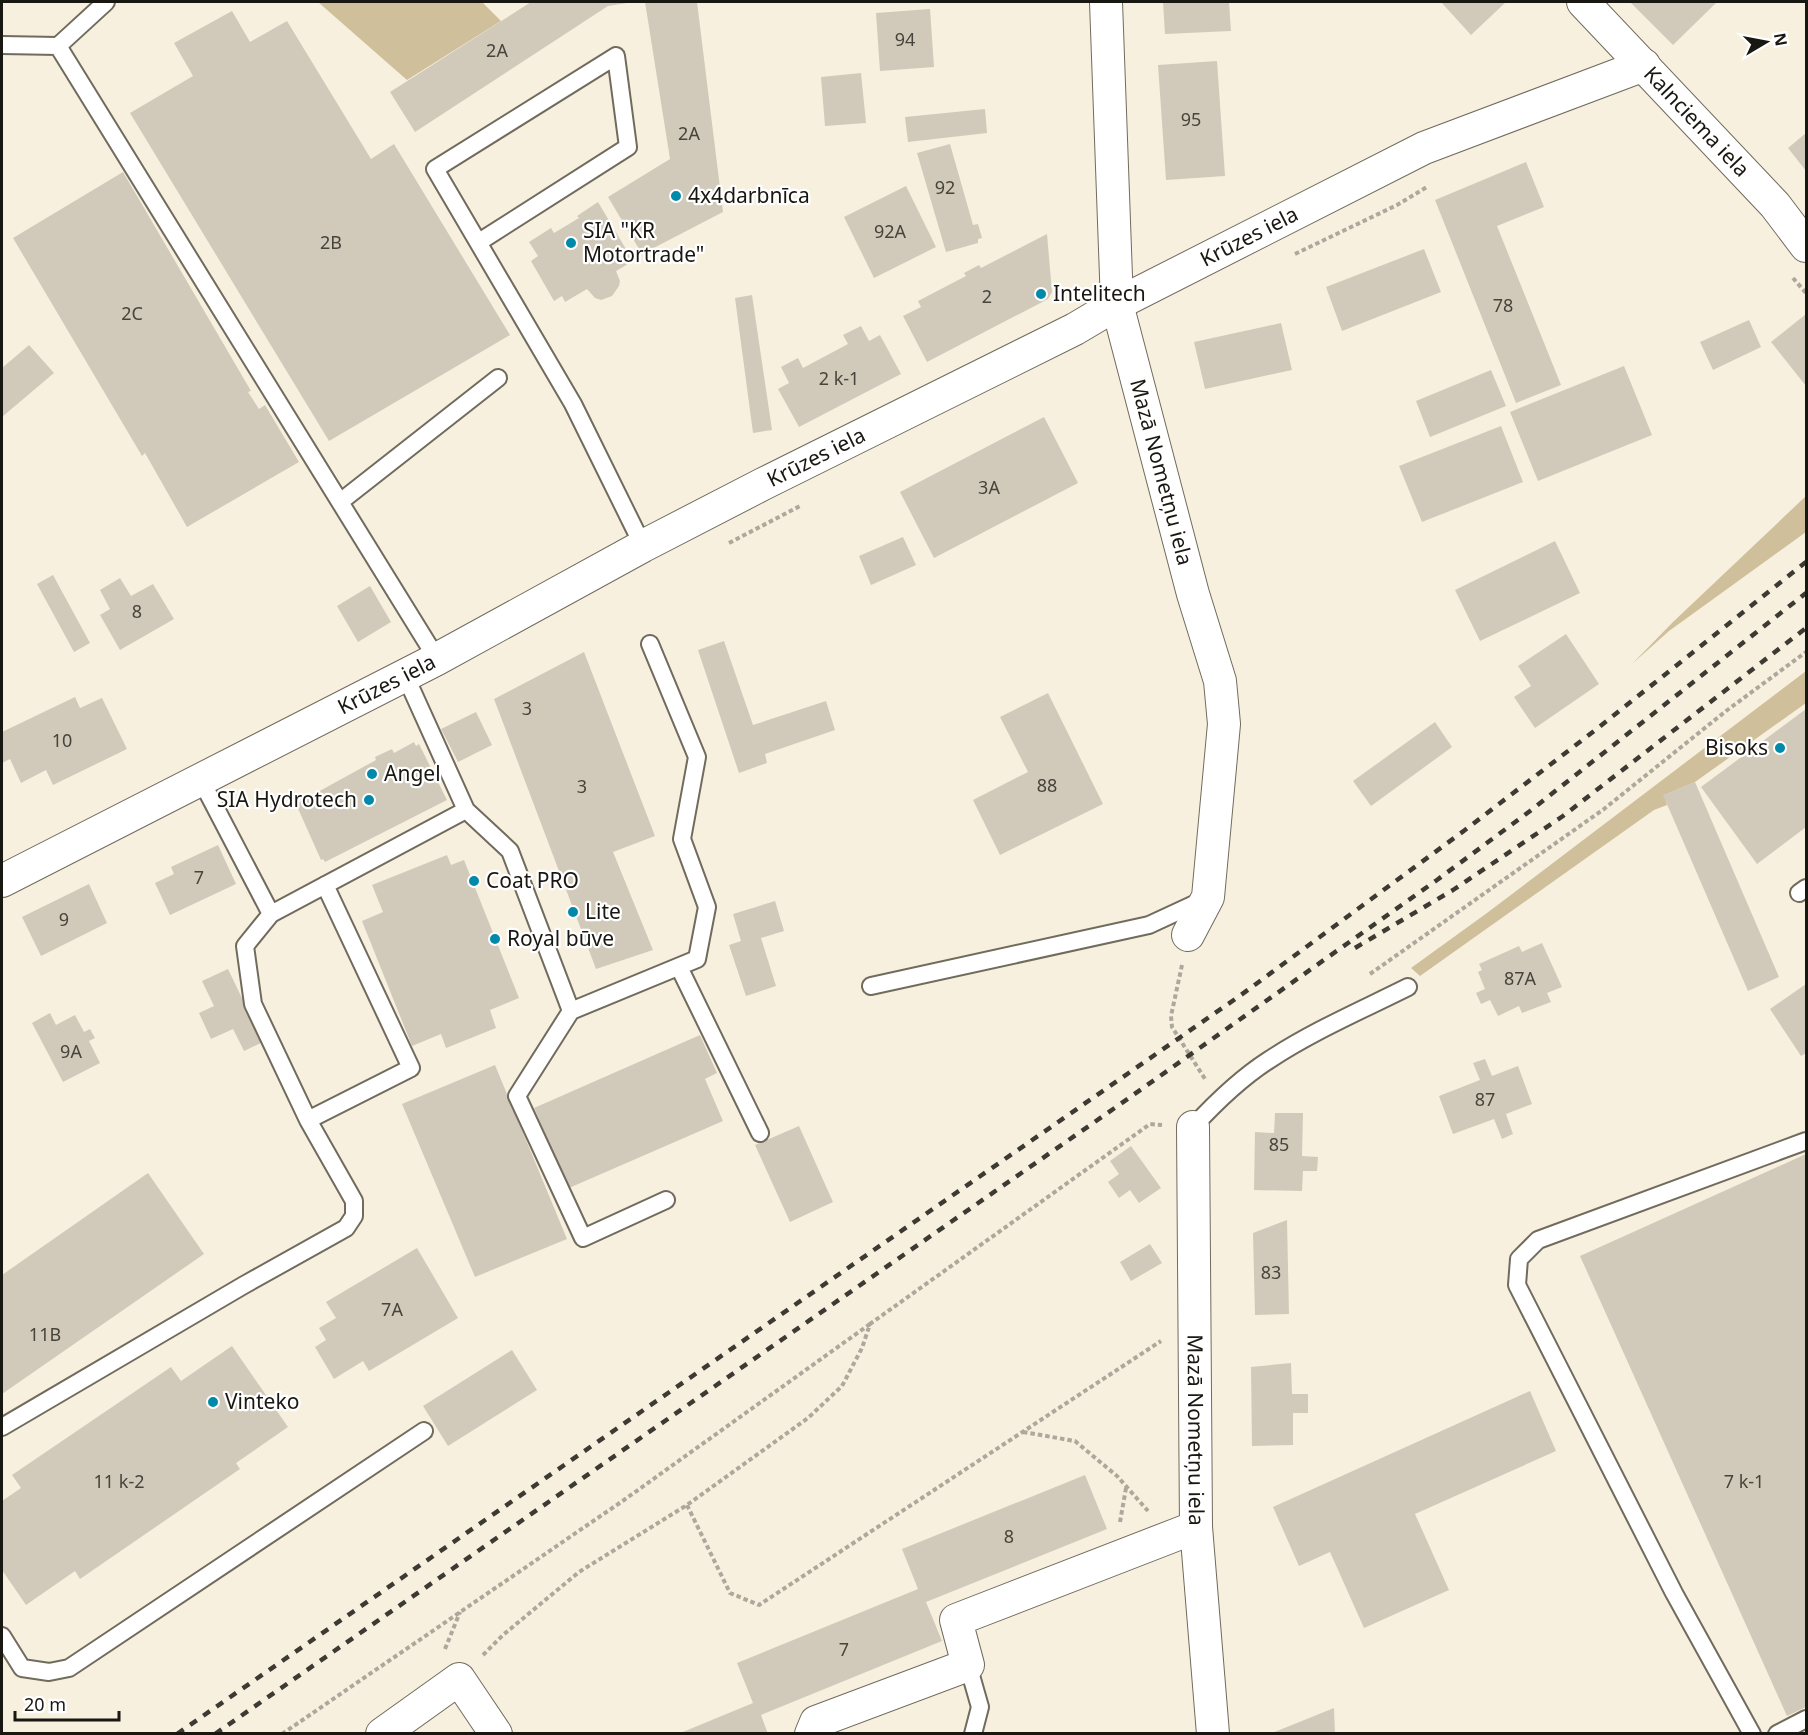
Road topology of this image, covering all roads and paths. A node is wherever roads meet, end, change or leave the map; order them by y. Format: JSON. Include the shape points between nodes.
{"nodes":[{"id":1,"x":106,"y":2,"type":"edge"},
{"id":2,"x":1106,"y":2,"type":"edge"},
{"id":3,"x":1583,"y":2,"type":"edge"},
{"id":4,"x":2,"y":45,"type":"edge"},
{"id":5,"x":58,"y":46,"type":"junction"},
{"id":6,"x":1644,"y":64,"type":"junction"},
{"id":7,"x":479,"y":242,"type":"junction"},
{"id":8,"x":1806,"y":246,"type":"edge"},
{"id":9,"x":1117,"y":304,"type":"junction"},
{"id":10,"x":498,"y":378,"type":"dead end"},
{"id":11,"x":340,"y":502,"type":"junction"},
{"id":12,"x":643,"y":546,"type":"junction"},
{"id":13,"x":650,"y":644,"type":"dead end"},
{"id":14,"x":1806,"y":652,"type":"edge"},
{"id":15,"x":436,"y":659,"type":"junction"},
{"id":16,"x":405,"y":675,"type":"junction"},
{"id":17,"x":201,"y":780,"type":"junction"},
{"id":18,"x":466,"y":810,"type":"junction"},
{"id":19,"x":2,"y":881,"type":"edge"},
{"id":20,"x":325,"y":885,"type":"junction"},
{"id":21,"x":1208,"y":897,"type":"junction"},
{"id":22,"x":271,"y":914,"type":"junction"},
{"id":23,"x":1188,"y":935,"type":"joint"},
{"id":24,"x":679,"y":967,"type":"junction"},
{"id":25,"x":1365,"y":977,"type":"dead end"},
{"id":26,"x":871,"y":986,"type":"dead end"},
{"id":27,"x":1408,"y":987,"type":"dead end"},
{"id":28,"x":571,"y":1011,"type":"junction"},
{"id":29,"x":1209,"y":1085,"type":"dead end"},
{"id":30,"x":308,"y":1120,"type":"junction"},
{"id":31,"x":1193,"y":1127,"type":"junction"},
{"id":32,"x":760,"y":1132,"type":"dead end"},
{"id":33,"x":1806,"y":1141,"type":"edge"},
{"id":34,"x":666,"y":1200,"type":"dead end"},
{"id":35,"x":1194,"y":1319,"type":"junction"},
{"id":36,"x":870,"y":1324,"type":"junction"},
{"id":37,"x":2,"y":1427,"type":"edge"},
{"id":38,"x":424,"y":1431,"type":"dead end"},
{"id":39,"x":1022,"y":1432,"type":"junction"},
{"id":40,"x":687,"y":1505,"type":"junction"},
{"id":41,"x":1183,"y":1532,"type":"junction"},
{"id":42,"x":2,"y":1635,"type":"edge"},
{"id":43,"x":968,"y":1665,"type":"junction"},
{"id":44,"x":459,"y":1679,"type":"junction"},
{"id":45,"x":1806,"y":1719,"type":"edge"},
{"id":46,"x":282,"y":1734,"type":"edge"},
{"id":47,"x":382,"y":1734,"type":"edge"},
{"id":48,"x":496,"y":1734,"type":"edge"},
{"id":49,"x":811,"y":1734,"type":"edge"},
{"id":50,"x":973,"y":1734,"type":"edge"},
{"id":51,"x":1213,"y":1734,"type":"edge"},
{"id":52,"x":1752,"y":1734,"type":"edge"},
{"id":53,"x":1777,"y":1734,"type":"edge"}],
"edges":[{"from":1,"to":5,"type":"lane"},
{"from":2,"to":9,"type":"street","name":"Mazā Nometņu iela"},
{"from":3,"to":6,"type":"street","name":"Kalnciema iela"},
{"from":4,"to":5,"type":"lane"},
{"from":5,"to":11,"type":"lane"},
{"from":6,"to":8,"type":"street","name":"Kalnciema iela","via":[[1775,205]]},
{"from":6,"to":9,"type":"street","name":"Krūzes iela","via":[[1424,148]]},
{"from":7,"to":7,"type":"lane","via":[[435,169],[616,56],[628,147]]},
{"from":7,"to":12,"type":"lane","via":[[573,404]]},
{"from":9,"to":12,"type":"street","name":"Krūzes iela","via":[[1075,329]]},
{"from":9,"to":21,"type":"street","name":"Mazā Nometņu iela","via":[[1193,594],[1220,681],[1224,724]]},
{"from":10,"to":11,"type":"lane"},
{"from":11,"to":15,"type":"lane"},
{"from":12,"to":15,"type":"street","name":"Krūzes iela"},
{"from":13,"to":24,"type":"lane","via":[[697,757],[682,839],[707,907],[697,959]]},
{"from":14,"to":25,"type":"path","via":[[1604,809]]},
{"from":15,"to":16,"type":"street","name":"Krūzes iela"},
{"from":16,"to":17,"type":"street","name":"Krūzes iela"},
{"from":16,"to":18,"type":"lane"},
{"from":17,"to":19,"type":"street","name":"Krūzes iela"},
{"from":17,"to":22,"type":"lane"},
{"from":18,"to":20,"type":"lane"},
{"from":18,"to":28,"type":"lane","via":[[510,851]]},
{"from":20,"to":22,"type":"lane"},
{"from":20,"to":30,"type":"lane","via":[[411,1068]]},
{"from":21,"to":23,"type":"street","name":"Mazā Nometņu iela"},
{"from":21,"to":26,"type":"lane","via":[[1149,925]]},
{"from":22,"to":30,"type":"lane","via":[[245,946],[253,1004]]},
{"from":23,"to":29,"type":"path","via":[[1172,1027]]},
{"from":24,"to":28,"type":"lane"},
{"from":24,"to":32,"type":"lane"},
{"from":27,"to":31,"type":"lane","via":[[1268,1060]]},
{"from":28,"to":34,"type":"lane","via":[[517,1096],[583,1239]]},
{"from":30,"to":37,"type":"lane","via":[[354,1201],[354,1216],[346,1228]]},
{"from":31,"to":35,"type":"street","name":"Mazā Nometņu iela"},
{"from":31,"to":36,"type":"path","via":[[1150,1124]]},
{"from":33,"to":52,"type":"lane","via":[[1538,1240],[1520,1259],[1517,1285],[1674,1593]]},
{"from":35,"to":39,"type":"path"},
{"from":35,"to":41,"type":"street","name":"Mazā Nometņu iela"},
{"from":36,"to":40,"type":"path","via":[[842,1386],[808,1418]]},
{"from":36,"to":46,"type":"path","via":[[624,1500]]},
{"from":38,"to":42,"type":"lane","via":[[69,1668],[49,1672],[22,1668]]},
{"from":39,"to":40,"type":"path","via":[[759,1605],[730,1593]]},
{"from":39,"to":41,"type":"path","via":[[1075,1441]]},
{"from":40,"to":44,"type":"path","via":[[579,1572],[503,1635]]},
{"from":41,"to":43,"type":"street","via":[[956,1620]]},
{"from":41,"to":51,"type":"street","name":"Mazā Nometņu iela"},
{"from":43,"to":49,"type":"street","via":[[816,1722]]},
{"from":43,"to":50,"type":"lane","via":[[980,1707]]},
{"from":44,"to":47,"type":"street"},
{"from":44,"to":48,"type":"street"},
{"from":45,"to":53,"type":"lane"}]}
